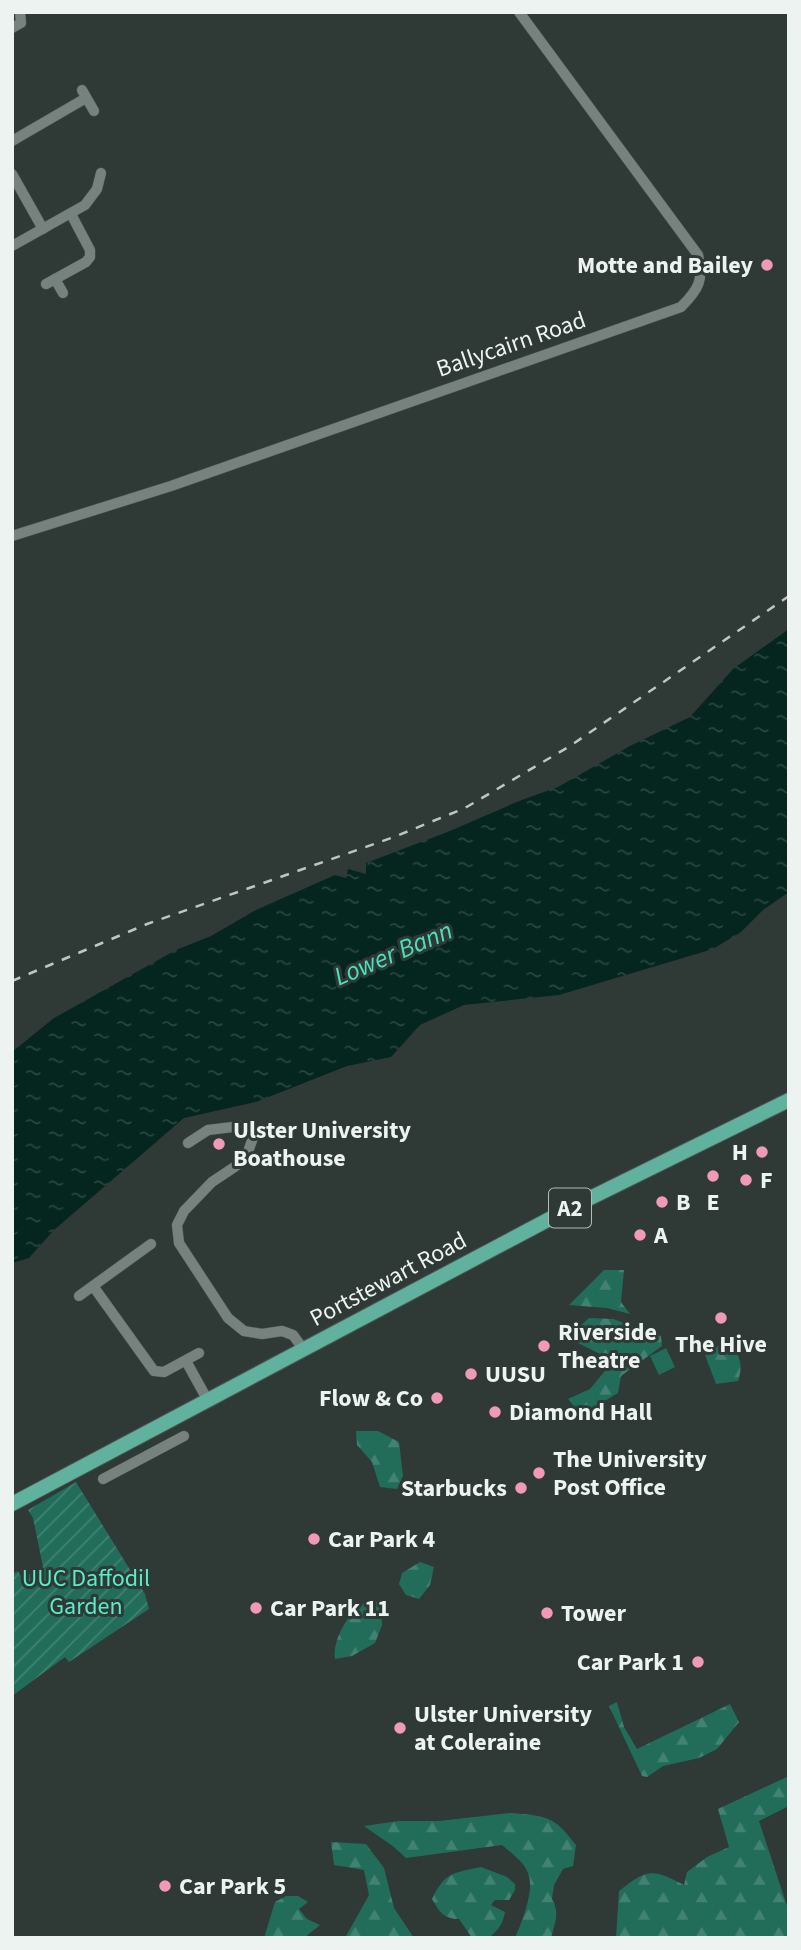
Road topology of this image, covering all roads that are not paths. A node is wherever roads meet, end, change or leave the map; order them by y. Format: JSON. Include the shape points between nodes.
{"nodes":[{"id":1,"x":20,"y":12,"type":"edge"},
{"id":2,"x":519,"y":12,"type":"edge"},
{"id":3,"x":12,"y":29,"type":"edge"},
{"id":4,"x":94,"y":111,"type":"dead end"},
{"id":5,"x":12,"y":141,"type":"edge"},
{"id":6,"x":101,"y":173,"type":"dead end"},
{"id":7,"x":12,"y":174,"type":"edge"},
{"id":8,"x":71,"y":214,"type":"junction"},
{"id":9,"x":43,"y":229,"type":"junction"},
{"id":10,"x":12,"y":246,"type":"edge"},
{"id":11,"x":63,"y":293,"type":"dead end"},
{"id":12,"x":12,"y":536,"type":"edge"},
{"id":13,"x":789,"y":1100,"type":"edge"},
{"id":14,"x":188,"y":1143,"type":"dead end"},
{"id":15,"x":151,"y":1244,"type":"dead end"},
{"id":16,"x":93,"y":1286,"type":"junction"},
{"id":17,"x":79,"y":1296,"type":"dead end"},
{"id":18,"x":304,"y":1350,"type":"junction"},
{"id":19,"x":199,"y":1353,"type":"dead end"},
{"id":20,"x":186,"y":1361,"type":"junction"},
{"id":21,"x":207,"y":1399,"type":"junction"},
{"id":22,"x":184,"y":1436,"type":"dead end"},
{"id":23,"x":103,"y":1479,"type":"dead end"},
{"id":24,"x":12,"y":1504,"type":"edge"}],
"edges":[{"from":1,"to":3,"type":"street","via":[[20,23]]},
{"from":2,"to":12,"type":"street","name":"Ballycairn Road","via":[[698,255],[702,272],[695,292],[681,307],[184,481]]},
{"from":4,"to":5,"type":"street","via":[[84,94]]},
{"from":6,"to":8,"type":"street","via":[[92,199]]},
{"from":7,"to":9,"type":"street"},
{"from":8,"to":9,"type":"street"},
{"from":8,"to":11,"type":"street","via":[[90,257],[51,282]]},
{"from":9,"to":10,"type":"street"},
{"from":13,"to":18,"type":"main road","name":"Portstewart Road","number":"A2","via":[[574,1206]]},
{"from":14,"to":18,"type":"street","via":[[208,1130],[242,1126],[254,1135],[245,1160],[212,1182],[184,1211],[177,1225],[179,1243],[228,1318],[244,1331],[293,1335]]},
{"from":15,"to":16,"type":"street"},
{"from":16,"to":17,"type":"street"},
{"from":16,"to":20,"type":"street","via":[[151,1369],[164,1372]]},
{"from":18,"to":21,"type":"main road","name":"Portstewart Road","number":"A2"},
{"from":19,"to":20,"type":"street"},
{"from":20,"to":21,"type":"street"},
{"from":21,"to":24,"type":"main road","name":"Portstewart Road","number":"A2"},
{"from":22,"to":23,"type":"street"}]}
